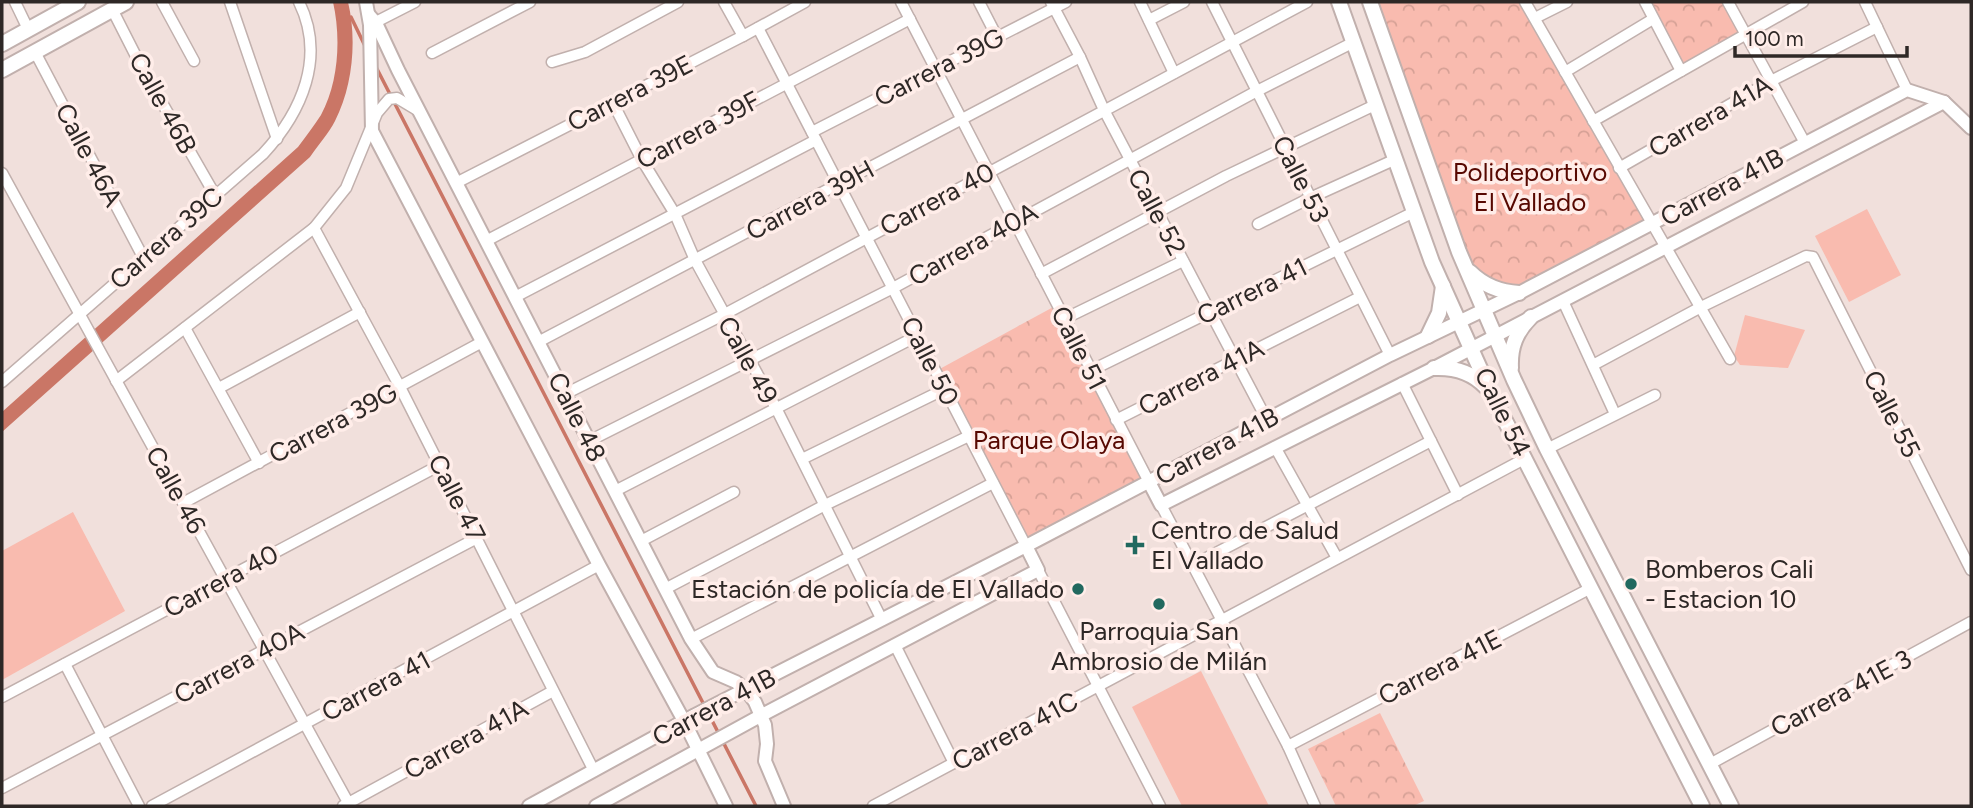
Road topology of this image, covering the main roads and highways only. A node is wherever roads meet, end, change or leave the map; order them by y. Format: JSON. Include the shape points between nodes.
{"nodes":[{"id":1,"x":78,"y":2,"type":"edge"},
{"id":2,"x":126,"y":2,"type":"edge"},
{"id":3,"x":1339,"y":2,"type":"edge"},
{"id":4,"x":1370,"y":2,"type":"edge"},
{"id":5,"x":2,"y":44,"type":"edge"},
{"id":6,"x":2,"y":70,"type":"edge"},
{"id":7,"x":1459,"y":252,"type":"junction"},
{"id":8,"x":1432,"y":262,"type":"junction"},
{"id":9,"x":1466,"y":267,"type":"junction"},
{"id":10,"x":1443,"y":285,"type":"junction"},
{"id":11,"x":1519,"y":293,"type":"road end"},
{"id":12,"x":1531,"y":317,"type":"road end"},
{"id":13,"x":1428,"y":336,"type":"road end"},
{"id":14,"x":1434,"y":368,"type":"road end"},
{"id":15,"x":1514,"y":380,"type":"junction"},
{"id":16,"x":1491,"y":393,"type":"junction"},
{"id":17,"x":1702,"y":806,"type":"edge"},
{"id":18,"x":1731,"y":806,"type":"edge"}],
"edges":[{"from":1,"to":5,"type":"main road"},
{"from":2,"to":6,"type":"main road"},
{"from":3,"to":8,"type":"main road","name":"Calle 54"},
{"from":4,"to":7,"type":"main road","name":"Calle 54"},
{"from":7,"to":8,"type":"main road","via":[[1449,266]]},
{"from":7,"to":9,"type":"main road","name":"Calle 54"},
{"from":8,"to":10,"type":"main road","name":"Calle 54"},
{"from":9,"to":11,"type":"main road","via":[[1495,289]]},
{"from":9,"to":15,"type":"main road","name":"Calle 54"},
{"from":10,"to":13,"type":"main road","via":[[1439,313]]},
{"from":10,"to":16,"type":"main road","name":"Calle 54"},
{"from":12,"to":15,"type":"main road","via":[[1513,343]]},
{"from":14,"to":16,"type":"main road","via":[[1464,372]]},
{"from":15,"to":18,"type":"main road","name":"Calle 54"},
{"from":16,"to":17,"type":"main road","name":"Calle 54"}]}
